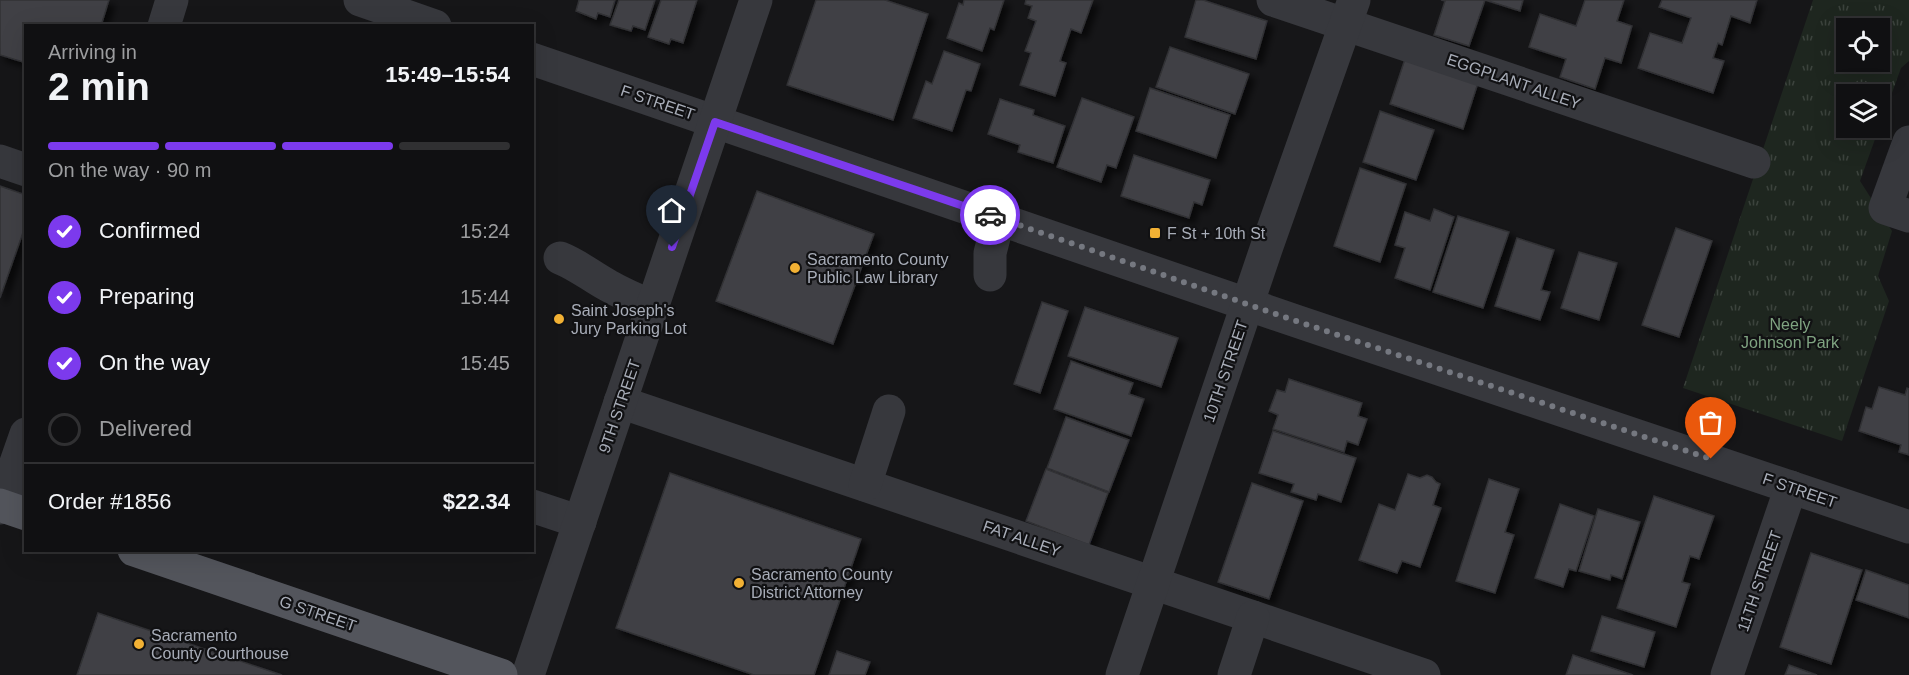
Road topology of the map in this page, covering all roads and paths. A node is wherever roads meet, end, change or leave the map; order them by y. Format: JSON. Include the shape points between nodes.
{"nodes":[{"id":1,"x":172,"y":0,"type":"edge"},
{"id":2,"x":360,"y":0,"type":"edge"},
{"id":3,"x":756,"y":0,"type":"edge"},
{"id":4,"x":1273,"y":0,"type":"edge"},
{"id":5,"x":1350,"y":12,"type":"edge"},
{"id":6,"x":165,"y":24,"type":"edge"},
{"id":7,"x":429,"y":24,"type":"edge"},
{"id":8,"x":534,"y":60,"type":"edge"},
{"id":9,"x":715,"y":122,"type":"junction"},
{"id":10,"x":1909,"y":142,"type":"edge"},
{"id":11,"x":0,"y":161,"type":"edge"},
{"id":12,"x":1754,"y":162,"type":"dead end"},
{"id":13,"x":24,"y":169,"type":"edge"},
{"id":14,"x":1897,"y":212,"type":"edge"},
{"id":15,"x":999,"y":218,"type":"junction"},
{"id":16,"x":560,"y":258,"type":"dead end"},
{"id":17,"x":990,"y":275,"type":"dead end"},
{"id":18,"x":1248,"y":304,"type":"junction"},
{"id":19,"x":652,"y":306,"type":"junction"},
{"id":20,"x":620,"y":402,"type":"junction"},
{"id":21,"x":889,"y":411,"type":"dead end"},
{"id":22,"x":24,"y":440,"type":"edge"},
{"id":23,"x":865,"y":485,"type":"junction"},
{"id":24,"x":1791,"y":487,"type":"junction"},
{"id":25,"x":0,"y":506,"type":"edge"},
{"id":26,"x":534,"y":507,"type":"edge"},
{"id":27,"x":24,"y":513,"type":"edge"},
{"id":28,"x":580,"y":522,"type":"junction"},
{"id":29,"x":1909,"y":527,"type":"edge"},
{"id":30,"x":140,"y":552,"type":"edge"},
{"id":31,"x":1153,"y":583,"type":"junction"},
{"id":32,"x":1253,"y":617,"type":"junction"},
{"id":33,"x":1339,"y":662,"type":"edge"},
{"id":34,"x":501,"y":675,"type":"edge"},
{"id":35,"x":528,"y":675,"type":"edge"},
{"id":36,"x":1122,"y":675,"type":"edge"},
{"id":37,"x":1234,"y":675,"type":"edge"},
{"id":38,"x":1424,"y":675,"type":"edge"},
{"id":39,"x":1727,"y":675,"type":"edge"}],
"edges":[{"from":1,"to":6,"type":"street"},
{"from":2,"to":7,"type":"street"},
{"from":3,"to":9,"type":"street","name":"9TH STREET"},
{"from":4,"to":5,"type":"street","name":"EGGPLANT ALLEY"},
{"from":5,"to":12,"type":"street","name":"EGGPLANT ALLEY"},
{"from":5,"to":18,"type":"street","name":"10TH STREET"},
{"from":8,"to":9,"type":"street","name":"F STREET"},
{"from":9,"to":15,"type":"street","name":"F STREET"},
{"from":9,"to":19,"type":"street","name":"9TH STREET"},
{"from":10,"to":14,"type":"street"},
{"from":11,"to":13,"type":"street"},
{"from":15,"to":17,"type":"street","via":[[990,253]]},
{"from":15,"to":18,"type":"street","name":"F STREET"},
{"from":16,"to":19,"type":"street","via":[[626,296]]},
{"from":18,"to":24,"type":"street","name":"F STREET"},
{"from":18,"to":31,"type":"street","name":"10TH STREET"},
{"from":19,"to":20,"type":"street","name":"9TH STREET"},
{"from":20,"to":23,"type":"street","name":"FAT ALLEY"},
{"from":20,"to":28,"type":"street","name":"9TH STREET"},
{"from":21,"to":23,"type":"street"},
{"from":22,"to":25,"type":"street"},
{"from":23,"to":31,"type":"street","name":"FAT ALLEY"},
{"from":24,"to":29,"type":"street","name":"F STREET"},
{"from":24,"to":39,"type":"street","name":"11TH STREET"},
{"from":25,"to":27,"type":"main road"},
{"from":26,"to":28,"type":"street"},
{"from":28,"to":35,"type":"street","name":"9TH STREET"},
{"from":30,"to":34,"type":"main road","name":"G STREET"},
{"from":31,"to":32,"type":"street","name":"FAT ALLEY"},
{"from":31,"to":36,"type":"street","name":"10TH STREET"},
{"from":32,"to":33,"type":"street","name":"FAT ALLEY"},
{"from":32,"to":37,"type":"street"},
{"from":33,"to":38,"type":"street","name":"FAT ALLEY"}]}
